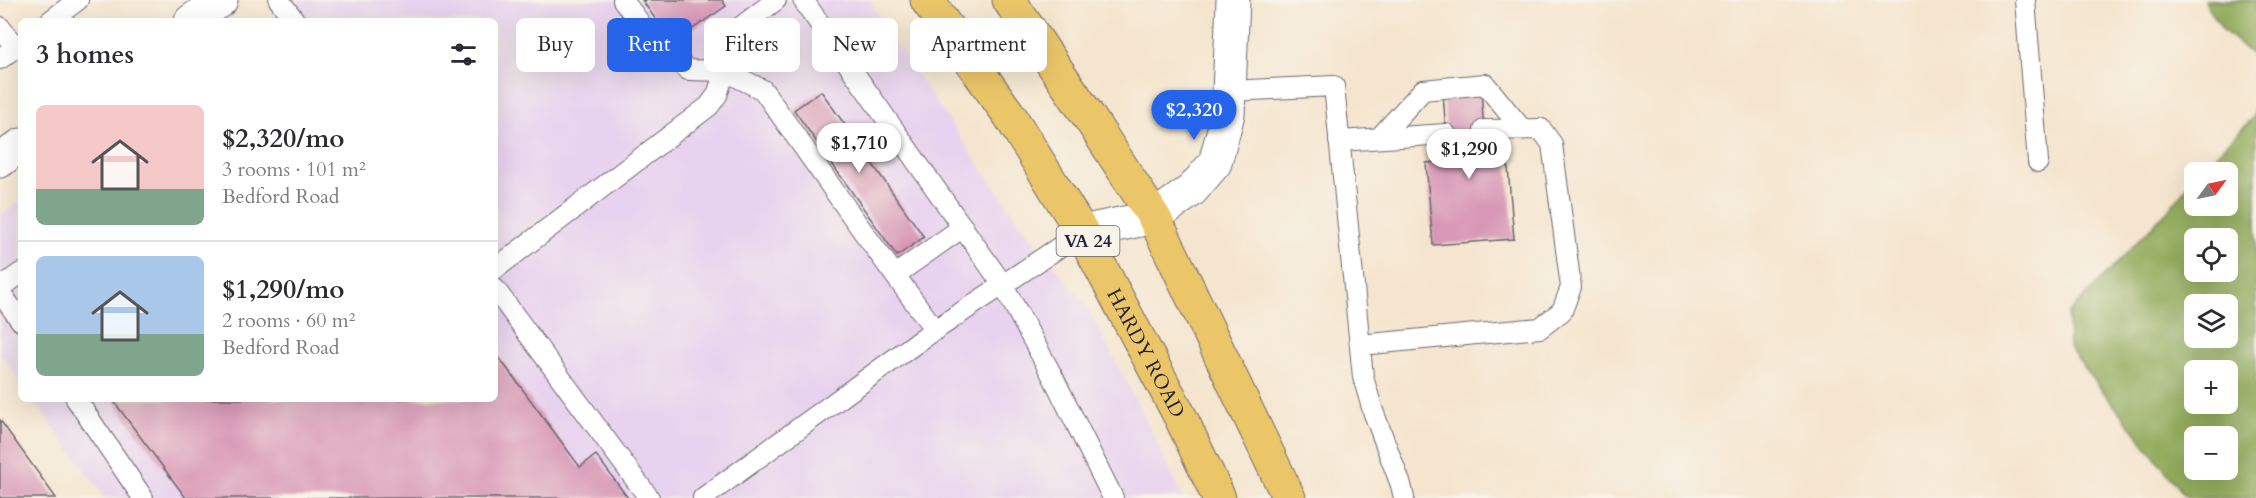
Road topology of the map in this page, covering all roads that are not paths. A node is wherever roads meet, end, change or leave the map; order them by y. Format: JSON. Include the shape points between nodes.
{"nodes":[{"id":1,"x":78,"y":0,"type":"edge"},
{"id":2,"x":279,"y":0,"type":"edge"},
{"id":3,"x":623,"y":0,"type":"edge"},
{"id":4,"x":776,"y":0,"type":"edge"},
{"id":5,"x":803,"y":0,"type":"edge"},
{"id":6,"x":927,"y":0,"type":"edge"},
{"id":7,"x":1009,"y":0,"type":"edge"},
{"id":8,"x":1233,"y":0,"type":"edge"},
{"id":9,"x":2025,"y":0,"type":"edge"},
{"id":10,"x":54,"y":18,"type":"edge"},
{"id":11,"x":293,"y":18,"type":"edge"},
{"id":12,"x":752,"y":18,"type":"edge"},
{"id":13,"x":0,"y":27,"type":"edge"},
{"id":14,"x":12,"y":50,"type":"edge"},
{"id":15,"x":704,"y":70,"type":"edge"},
{"id":16,"x":725,"y":72,"type":"edge"},
{"id":17,"x":727,"y":72,"type":"edge"},
{"id":18,"x":1229,"y":91,"type":"junction"},
{"id":19,"x":1521,"y":128,"type":"junction"},
{"id":20,"x":1484,"y":130,"type":"dead end"},
{"id":21,"x":1446,"y":134,"type":"dead end"},
{"id":22,"x":1379,"y":138,"type":"junction"},
{"id":23,"x":1339,"y":141,"type":"junction"},
{"id":24,"x":18,"y":147,"type":"edge"},
{"id":25,"x":0,"y":161,"type":"edge"},
{"id":26,"x":2038,"y":162,"type":"dead end"},
{"id":27,"x":1155,"y":217,"type":"junction"},
{"id":28,"x":963,"y":227,"type":"junction"},
{"id":29,"x":1082,"y":232,"type":"junction"},
{"id":30,"x":498,"y":267,"type":"edge"},
{"id":31,"x":18,"y":275,"type":"edge"},
{"id":32,"x":895,"y":275,"type":"junction"},
{"id":33,"x":1003,"y":285,"type":"junction"},
{"id":34,"x":0,"y":290,"type":"edge"},
{"id":35,"x":498,"y":293,"type":"edge"},
{"id":36,"x":18,"y":317,"type":"edge"},
{"id":37,"x":935,"y":330,"type":"junction"},
{"id":38,"x":1360,"y":345,"type":"junction"},
{"id":39,"x":78,"y":402,"type":"edge"},
{"id":40,"x":143,"y":498,"type":"edge"},
{"id":41,"x":649,"y":498,"type":"edge"},
{"id":42,"x":703,"y":498,"type":"edge"},
{"id":43,"x":1113,"y":498,"type":"edge"},
{"id":44,"x":1219,"y":498,"type":"edge"},
{"id":45,"x":1289,"y":498,"type":"edge"},
{"id":46,"x":1404,"y":498,"type":"edge"}],
"edges":[{"from":1,"to":10,"type":"lane"},
{"from":2,"to":11,"type":"lane"},
{"from":3,"to":15,"type":"lane","via":[[648,34],[688,70]]},
{"from":4,"to":12,"type":"lane"},
{"from":5,"to":28,"type":"lane"},
{"from":6,"to":29,"type":"main road","name":"HARDY ROAD","number":"VA 24","via":[[1010,116]]},
{"from":7,"to":27,"type":"main road"},
{"from":8,"to":18,"type":"street"},
{"from":9,"to":26,"type":"lane"},
{"from":13,"to":14,"type":"lane"},
{"from":16,"to":30,"type":"lane","via":[[709,106]]},
{"from":17,"to":32,"type":"lane","via":[[763,90]]},
{"from":18,"to":23,"type":"lane","via":[[1334,86]]},
{"from":18,"to":27,"type":"street","via":[[1228,114],[1215,163],[1192,190]]},
{"from":19,"to":20,"type":"lane"},
{"from":19,"to":22,"type":"lane","via":[[1485,84],[1423,90]]},
{"from":19,"to":38,"type":"lane","via":[[1541,129],[1552,144],[1571,287],[1562,311],[1540,328]]},
{"from":21,"to":22,"type":"lane"},
{"from":22,"to":23,"type":"lane"},
{"from":23,"to":38,"type":"lane"},
{"from":24,"to":25,"type":"street"},
{"from":27,"to":29,"type":"street"},
{"from":27,"to":45,"type":"main road"},
{"from":28,"to":32,"type":"lane"},
{"from":28,"to":33,"type":"lane"},
{"from":29,"to":33,"type":"lane"},
{"from":29,"to":44,"type":"main road","name":"HARDY ROAD","number":"VA 24"},
{"from":31,"to":34,"type":"lane"},
{"from":32,"to":37,"type":"lane"},
{"from":33,"to":37,"type":"lane"},
{"from":33,"to":43,"type":"lane"},
{"from":34,"to":36,"type":"lane"},
{"from":35,"to":41,"type":"lane"},
{"from":37,"to":42,"type":"lane"},
{"from":38,"to":46,"type":"lane","via":[[1363,377]]},
{"from":39,"to":40,"type":"lane"}]}
